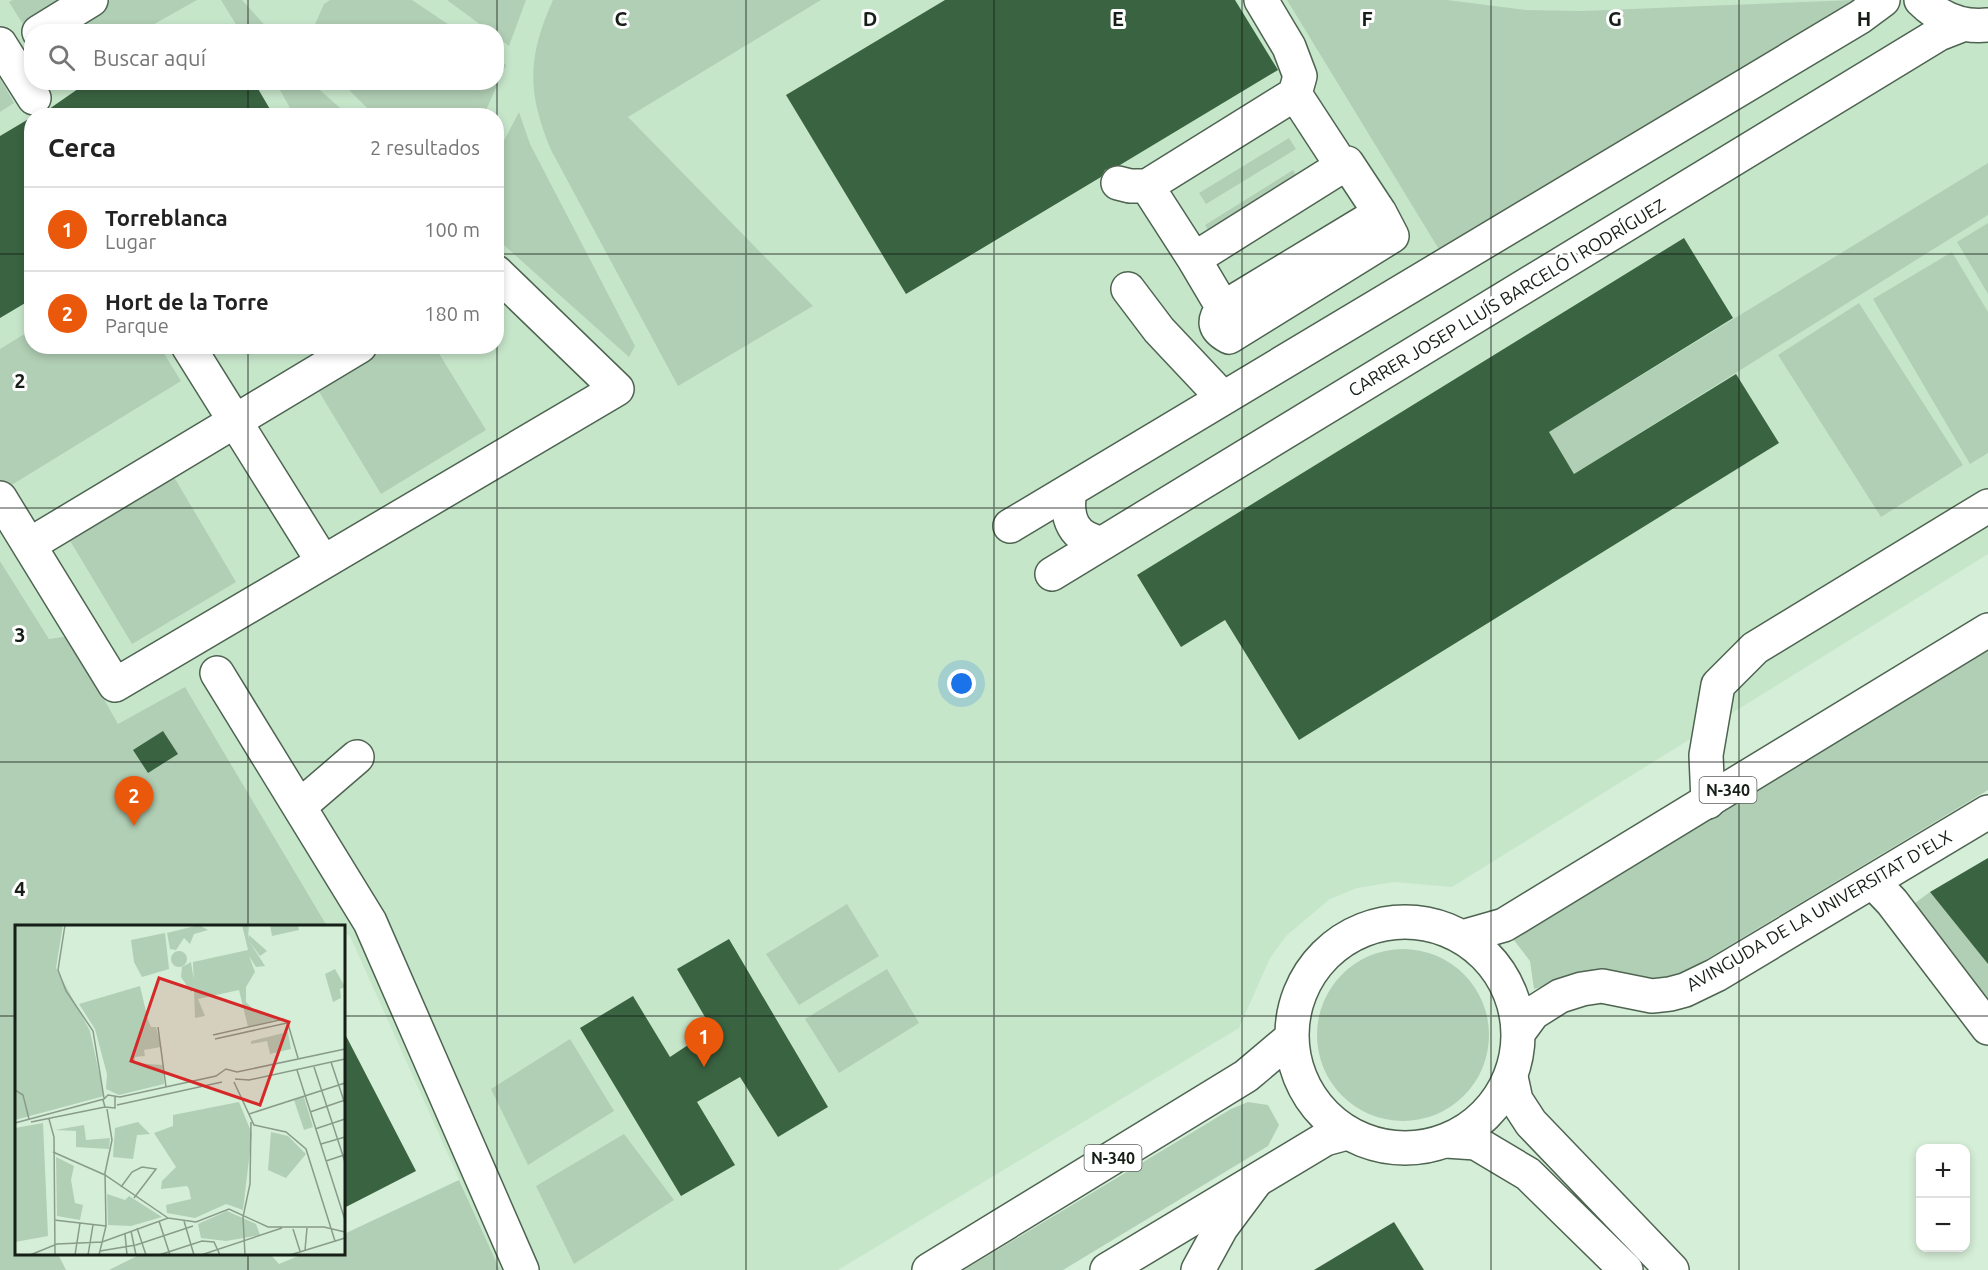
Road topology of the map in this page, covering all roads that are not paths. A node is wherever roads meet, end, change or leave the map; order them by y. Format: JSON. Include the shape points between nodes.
{"nodes":[{"id":1,"x":91,"y":0,"type":"edge"},
{"id":2,"x":1261,"y":0,"type":"edge"},
{"id":3,"x":1921,"y":0,"type":"edge"},
{"id":4,"x":1872,"y":8,"type":"edge"},
{"id":5,"x":52,"y":24,"type":"edge"},
{"id":6,"x":1981,"y":25,"type":"edge"},
{"id":7,"x":9,"y":47,"type":"edge"},
{"id":8,"x":24,"y":78,"type":"edge"},
{"id":9,"x":30,"y":90,"type":"edge"},
{"id":10,"x":1295,"y":94,"type":"junction"},
{"id":11,"x":34,"y":98,"type":"dead end"},
{"id":12,"x":1342,"y":166,"type":"junction"},
{"id":13,"x":1194,"y":259,"type":"junction"},
{"id":14,"x":504,"y":280,"type":"edge"},
{"id":15,"x":1128,"y":289,"type":"dead end"},
{"id":16,"x":193,"y":354,"type":"edge"},
{"id":17,"x":347,"y":354,"type":"edge"},
{"id":18,"x":1223,"y":398,"type":"junction"},
{"id":19,"x":235,"y":422,"type":"junction"},
{"id":20,"x":1070,"y":490,"type":"junction"},
{"id":21,"x":0,"y":498,"type":"edge"},
{"id":22,"x":1988,"y":506,"type":"edge"},
{"id":23,"x":1010,"y":526,"type":"dead end"},
{"id":24,"x":1103,"y":543,"type":"junction"},
{"id":25,"x":28,"y":545,"type":"junction"},
{"id":26,"x":323,"y":562,"type":"junction"},
{"id":27,"x":1052,"y":574,"type":"dead end"},
{"id":28,"x":1988,"y":630,"type":"edge"},
{"id":29,"x":218,"y":673,"type":"dead end"},
{"id":30,"x":357,"y":757,"type":"dead end"},
{"id":31,"x":1708,"y":802,"type":"junction"},
{"id":32,"x":300,"y":806,"type":"junction"},
{"id":33,"x":1988,"y":812,"type":"edge"},
{"id":34,"x":1873,"y":882,"type":"junction"},
{"id":35,"x":1462,"y":937,"type":"junction"},
{"id":36,"x":1988,"y":1028,"type":"edge"},
{"id":37,"x":1519,"y":1032,"type":"junction"},
{"id":38,"x":1291,"y":1038,"type":"junction"},
{"id":39,"x":1510,"y":1077,"type":"junction"},
{"id":40,"x":1347,"y":1133,"type":"junction"},
{"id":41,"x":1446,"y":1141,"type":"junction"},
{"id":42,"x":1256,"y":1181,"type":"junction"},
{"id":43,"x":522,"y":1270,"type":"edge"},
{"id":44,"x":929,"y":1270,"type":"edge"},
{"id":45,"x":1107,"y":1270,"type":"edge"},
{"id":46,"x":1198,"y":1270,"type":"edge"},
{"id":47,"x":1626,"y":1270,"type":"edge"},
{"id":48,"x":1672,"y":1270,"type":"edge"}],
"edges":[{"from":1,"to":5,"type":"main road"},
{"from":2,"to":10,"type":"main road","via":[[1289,47],[1300,76]]},
{"from":3,"to":6,"type":"main road","name":"CARRER JOSEP LLUÍS BARCELÓ I RODRÍGUEZ","via":[[1940,16]]},
{"from":4,"to":18,"type":"main road"},
{"from":6,"to":24,"type":"main road","name":"CARRER JOSEP LLUÍS BARCELÓ I RODRÍGUEZ","via":[[1939,34]]},
{"from":7,"to":8,"type":"main road"},
{"from":9,"to":11,"type":"main road"},
{"from":10,"to":12,"type":"main road"},
{"from":10,"to":13,"type":"main road","via":[[1133,184]]},
{"from":12,"to":13,"type":"main road"},
{"from":12,"to":13,"type":"main road","via":[[1347,163],[1380,213],[1222,308]]},
{"from":14,"to":26,"type":"main road","via":[[617,389]]},
{"from":15,"to":18,"type":"main road","via":[[1159,330]]},
{"from":16,"to":19,"type":"main road"},
{"from":17,"to":19,"type":"main road"},
{"from":18,"to":20,"type":"main road"},
{"from":19,"to":25,"type":"main road"},
{"from":19,"to":26,"type":"main road"},
{"from":20,"to":23,"type":"main road"},
{"from":20,"to":24,"type":"main road","via":[[1073,528],[1083,538]]},
{"from":21,"to":25,"type":"main road"},
{"from":22,"to":31,"type":"main road","via":[[1755,648],[1718,685],[1706,755]]},
{"from":24,"to":27,"type":"main road","name":"CARRER JOSEP LLUÍS BARCELÓ I RODRÍGUEZ"},
{"from":25,"to":26,"type":"main road","via":[[115,685]]},
{"from":28,"to":31,"type":"main road","number":"N-340"},
{"from":29,"to":32,"type":"main road"},
{"from":30,"to":32,"type":"main road"},
{"from":31,"to":35,"type":"main road","number":"N-340","via":[[1504,924]]},
{"from":32,"to":43,"type":"main road","via":[[370,922]]},
{"from":33,"to":34,"type":"main road","name":"AVINGUDA DE LA UNIVERSITAT D'ELX"},
{"from":34,"to":36,"type":"main road"},
{"from":34,"to":37,"type":"main road","name":"AVINGUDA DE LA UNIVERSITAT D'ELX","via":[[1685,990],[1652,996],[1602,986],[1582,989],[1560,996],[1533,1012]]},
{"from":35,"to":37,"type":"main road","via":[[1485,954],[1503,977],[1514,1003]]},
{"from":35,"to":38,"type":"main road","via":[[1434,926],[1404,922],[1374,926],[1347,938],[1323,957],[1305,981],[1294,1009]]},
{"from":37,"to":39,"type":"main road"},
{"from":38,"to":40,"type":"main road","via":[[1295,1067],[1306,1093],[1324,1116]]},
{"from":38,"to":44,"type":"main road","number":"N-340","via":[[1246,1076]]},
{"from":39,"to":41,"type":"main road","via":[[1485,1116]]},
{"from":39,"to":48,"type":"main road","via":[[1516,1100],[1531,1123]]},
{"from":40,"to":41,"type":"main road","via":[[1378,1146],[1413,1149]]},
{"from":40,"to":42,"type":"main road","via":[[1325,1138]]},
{"from":41,"to":47,"type":"main road","via":[[1476,1143],[1528,1174]]},
{"from":42,"to":45,"type":"main road"},
{"from":42,"to":46,"type":"main road","via":[[1221,1228]]}]}
